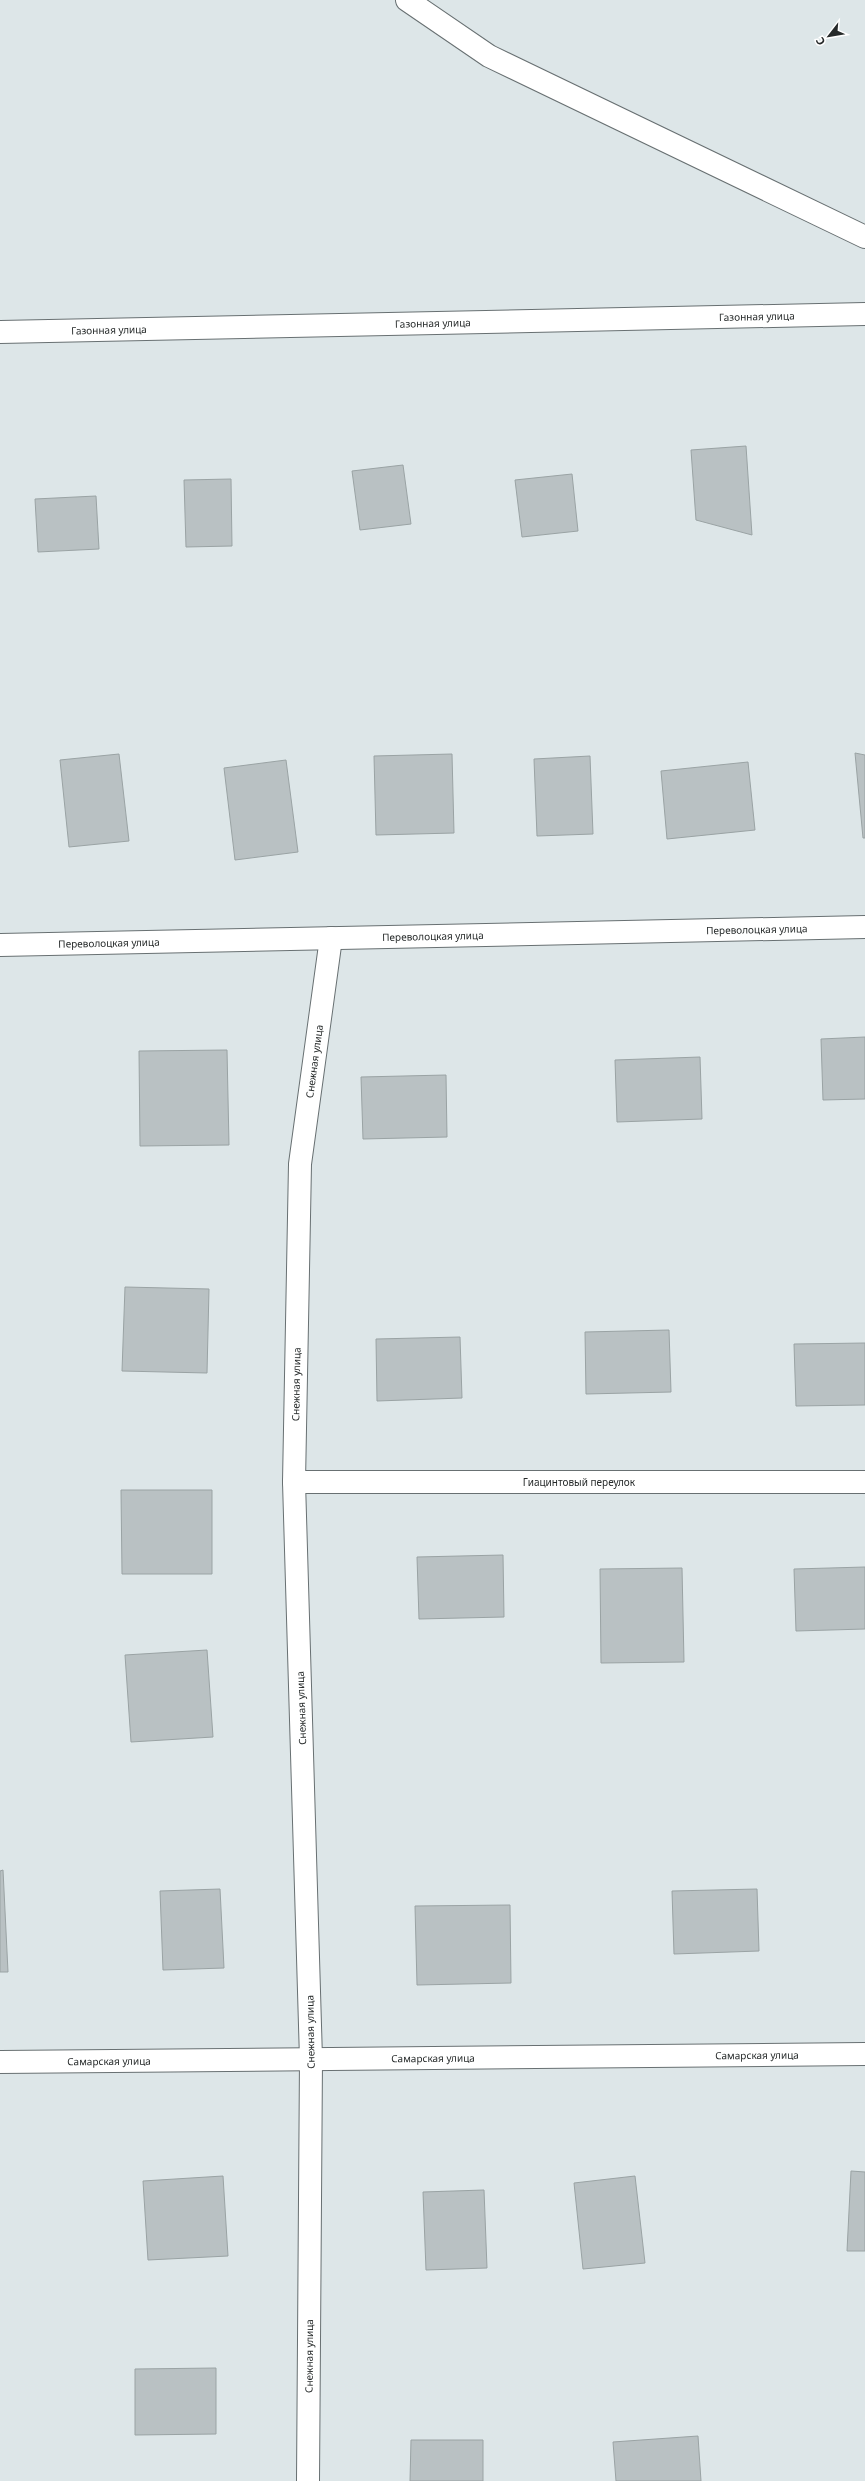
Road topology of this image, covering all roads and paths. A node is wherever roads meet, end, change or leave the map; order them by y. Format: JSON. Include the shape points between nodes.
{"nodes":[{"id":1,"x":407,"y":0,"type":"edge"},
{"id":2,"x":865,"y":237,"type":"edge"},
{"id":3,"x":865,"y":314,"type":"edge"},
{"id":4,"x":0,"y":332,"type":"edge"},
{"id":5,"x":865,"y":927,"type":"edge"},
{"id":6,"x":331,"y":938,"type":"junction"},
{"id":7,"x":0,"y":945,"type":"edge"},
{"id":8,"x":294,"y":1482,"type":"junction"},
{"id":9,"x":865,"y":1482,"type":"edge"},
{"id":10,"x":865,"y":2054,"type":"edge"},
{"id":11,"x":311,"y":2059,"type":"junction"},
{"id":12,"x":0,"y":2062,"type":"edge"},
{"id":13,"x":308,"y":2481,"type":"edge"}],
"edges":[{"from":1,"to":2,"type":"street","via":[[489,56]]},
{"from":3,"to":4,"type":"street","name":"Газонная улица"},
{"from":5,"to":6,"type":"street","name":"Переволоцкая улица"},
{"from":6,"to":7,"type":"street","name":"Переволоцкая улица"},
{"from":6,"to":8,"type":"street","name":"Снежная улица","via":[[300,1164]]},
{"from":8,"to":9,"type":"street","name":"Гиацинтовый переулок"},
{"from":8,"to":11,"type":"street","name":"Снежная улица"},
{"from":10,"to":11,"type":"street","name":"Самарская улица"},
{"from":11,"to":12,"type":"street","name":"Самарская улица"},
{"from":11,"to":13,"type":"street","name":"Снежная улица"}]}
